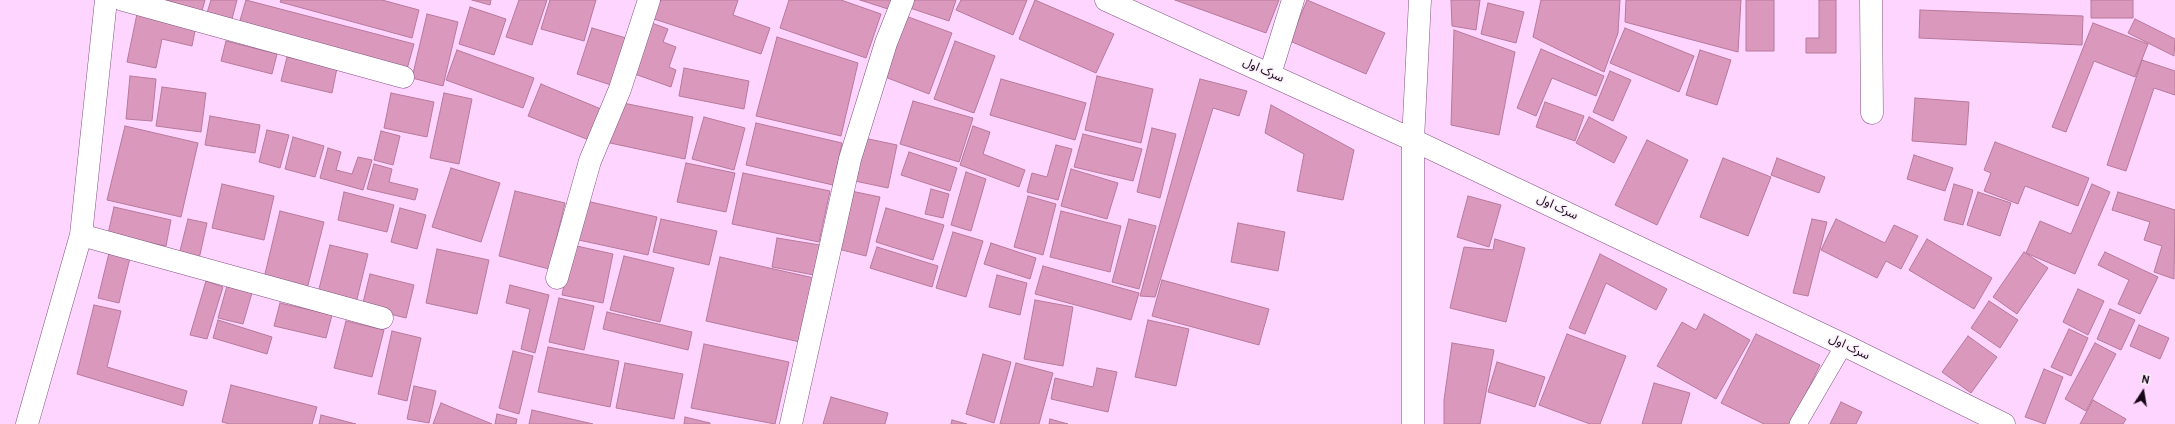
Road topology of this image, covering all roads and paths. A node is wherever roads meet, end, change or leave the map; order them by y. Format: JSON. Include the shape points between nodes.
{"nodes":[{"id":1,"x":106,"y":0,"type":"edge"},
{"id":2,"x":123,"y":0,"type":"edge"},
{"id":3,"x":649,"y":0,"type":"edge"},
{"id":4,"x":903,"y":0,"type":"edge"},
{"id":5,"x":1106,"y":0,"type":"edge"},
{"id":6,"x":1292,"y":0,"type":"edge"},
{"id":7,"x":1420,"y":0,"type":"edge"},
{"id":8,"x":1871,"y":0,"type":"edge"},
{"id":9,"x":1270,"y":74,"type":"junction"},
{"id":10,"x":403,"y":77,"type":"dead end"},
{"id":11,"x":1872,"y":113,"type":"dead end"},
{"id":12,"x":1413,"y":140,"type":"junction"},
{"id":13,"x":81,"y":235,"type":"junction"},
{"id":14,"x":557,"y":278,"type":"dead end"},
{"id":15,"x":382,"y":318,"type":"dead end"},
{"id":16,"x":1844,"y":345,"type":"junction"},
{"id":17,"x":27,"y":424,"type":"edge"},
{"id":18,"x":791,"y":424,"type":"edge"},
{"id":19,"x":1414,"y":424,"type":"edge"},
{"id":20,"x":1798,"y":424,"type":"edge"},
{"id":21,"x":2004,"y":424,"type":"edge"}],
"edges":[{"from":1,"to":13,"type":"street"},
{"from":2,"to":10,"type":"street"},
{"from":3,"to":14,"type":"street","via":[[620,89],[590,161]]},
{"from":4,"to":18,"type":"street","via":[[886,43],[850,159]]},
{"from":5,"to":9,"type":"street","name":"سرک اول"},
{"from":6,"to":9,"type":"street"},
{"from":7,"to":12,"type":"street"},
{"from":8,"to":11,"type":"street"},
{"from":9,"to":12,"type":"street","name":"سرک اول"},
{"from":12,"to":16,"type":"street","name":"سرک اول"},
{"from":12,"to":19,"type":"street"},
{"from":13,"to":15,"type":"street"},
{"from":13,"to":17,"type":"street"},
{"from":16,"to":20,"type":"lane"},
{"from":16,"to":21,"type":"street","name":"سرک اول"}]}
